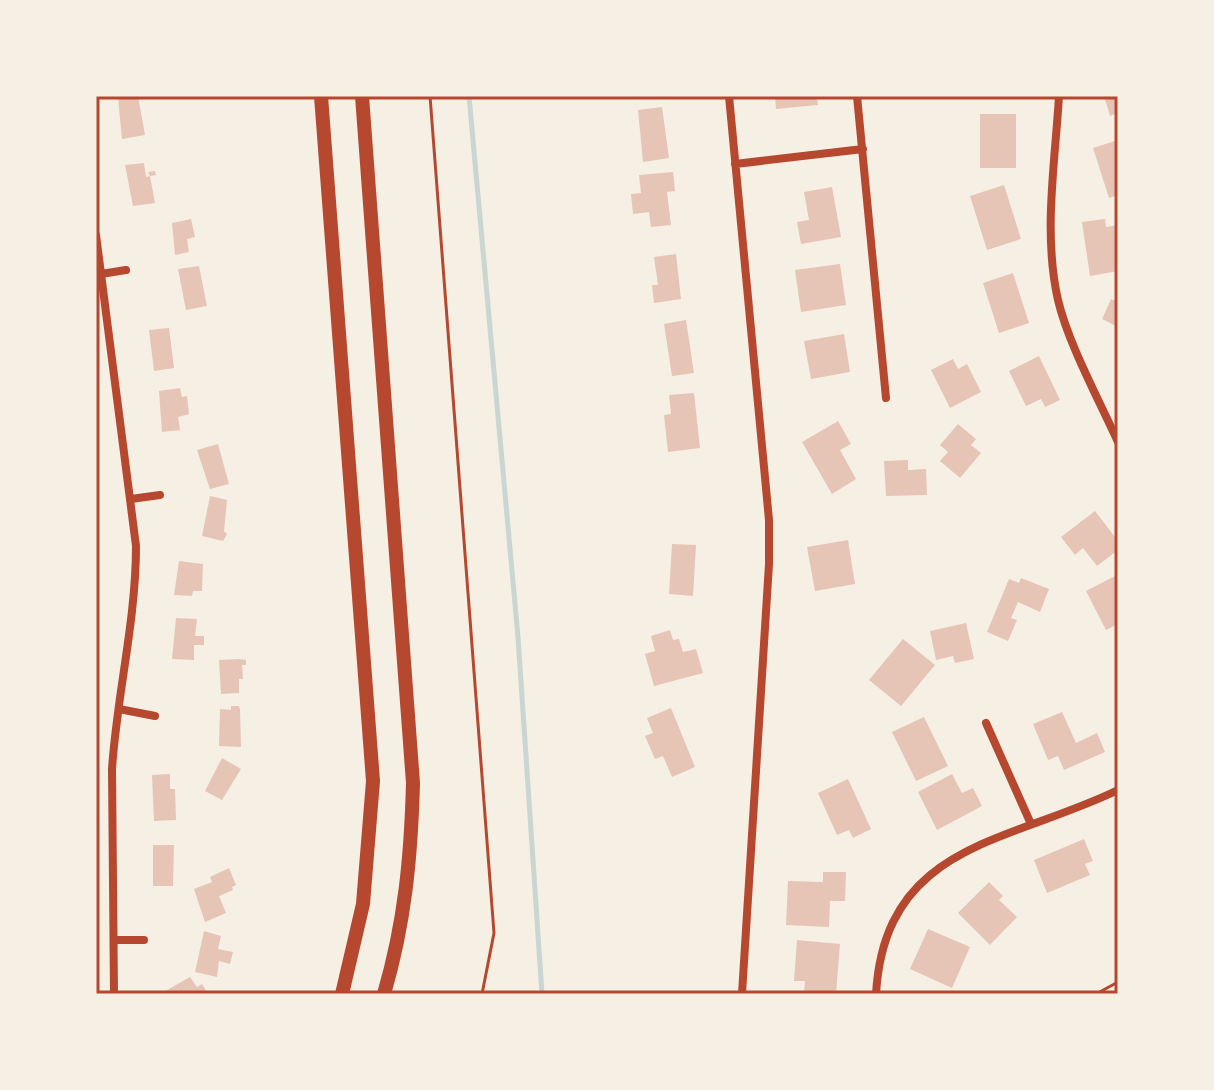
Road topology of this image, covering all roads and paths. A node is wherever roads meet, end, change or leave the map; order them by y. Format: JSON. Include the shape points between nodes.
{"nodes":[{"id":1,"x":321,"y":96,"type":"edge"},
{"id":2,"x":362,"y":96,"type":"edge"},
{"id":3,"x":430,"y":96,"type":"edge"},
{"id":4,"x":729,"y":96,"type":"edge"},
{"id":5,"x":857,"y":96,"type":"edge"},
{"id":6,"x":1059,"y":96,"type":"edge"},
{"id":7,"x":863,"y":149,"type":"junction"},
{"id":8,"x":735,"y":164,"type":"junction"},
{"id":9,"x":96,"y":235,"type":"edge"},
{"id":10,"x":126,"y":270,"type":"dead end"},
{"id":11,"x":101,"y":274,"type":"junction"},
{"id":12,"x":886,"y":398,"type":"dead end"},
{"id":13,"x":1118,"y":442,"type":"edge"},
{"id":14,"x":160,"y":495,"type":"dead end"},
{"id":15,"x":131,"y":499,"type":"junction"},
{"id":16,"x":119,"y":709,"type":"junction"},
{"id":17,"x":155,"y":716,"type":"dead end"},
{"id":18,"x":986,"y":723,"type":"dead end"},
{"id":19,"x":1118,"y":790,"type":"edge"},
{"id":20,"x":1031,"y":824,"type":"junction"},
{"id":21,"x":114,"y":940,"type":"junction"},
{"id":22,"x":144,"y":940,"type":"dead end"},
{"id":23,"x":1118,"y":982,"type":"edge"},
{"id":24,"x":114,"y":994,"type":"edge"},
{"id":25,"x":342,"y":994,"type":"edge"},
{"id":26,"x":384,"y":994,"type":"edge"},
{"id":27,"x":482,"y":994,"type":"edge"},
{"id":28,"x":742,"y":994,"type":"edge"},
{"id":29,"x":876,"y":994,"type":"edge"},
{"id":30,"x":1096,"y":994,"type":"edge"}],
"edges":[{"from":1,"to":25,"type":"main road","via":[[373,781],[363,904]]},
{"from":2,"to":26,"type":"main road","via":[[413,783],[403,919]]},
{"from":3,"to":27,"type":"path","via":[[494,933]]},
{"from":4,"to":8,"type":"street"},
{"from":5,"to":7,"type":"street"},
{"from":6,"to":13,"type":"street","via":[[1051,223],[1058,301]]},
{"from":7,"to":8,"type":"street"},
{"from":7,"to":12,"type":"street"},
{"from":8,"to":28,"type":"street","via":[[769,520]]},
{"from":9,"to":11,"type":"street"},
{"from":10,"to":11,"type":"street"},
{"from":11,"to":15,"type":"street"},
{"from":14,"to":15,"type":"street"},
{"from":15,"to":16,"type":"street","via":[[136,587]]},
{"from":16,"to":17,"type":"street"},
{"from":16,"to":21,"type":"street","via":[[112,769]]},
{"from":18,"to":20,"type":"street"},
{"from":19,"to":20,"type":"street"},
{"from":20,"to":29,"type":"street","via":[[952,859],[915,887],[886,938]]},
{"from":21,"to":22,"type":"street"},
{"from":21,"to":24,"type":"street"},
{"from":23,"to":30,"type":"path"}]}
